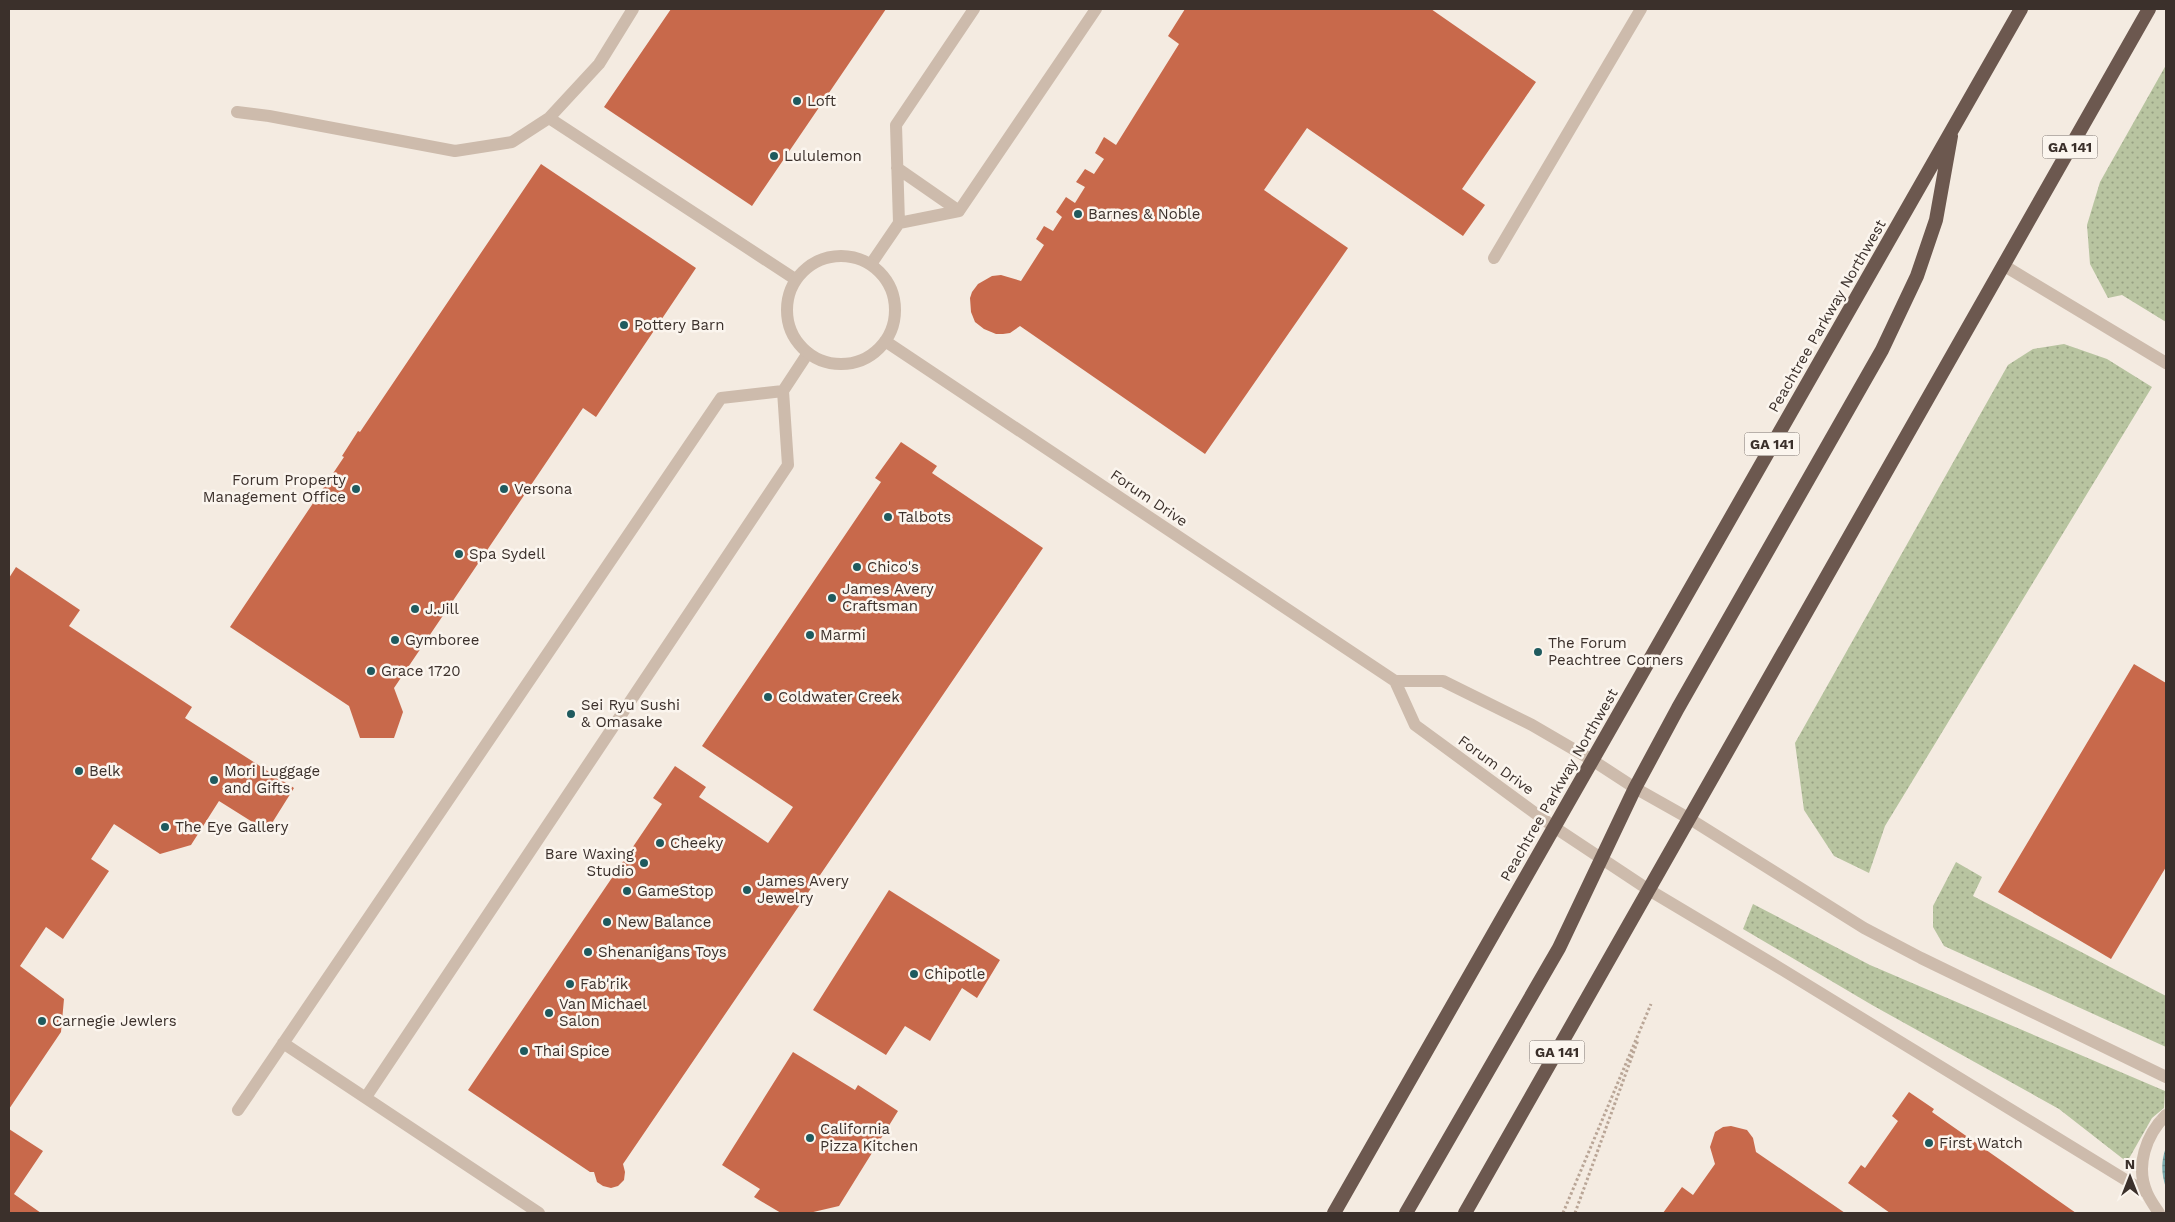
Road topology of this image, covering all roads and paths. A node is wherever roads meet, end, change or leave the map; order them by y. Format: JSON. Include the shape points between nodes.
{"nodes":[{"id":1,"x":633,"y":9,"type":"edge"},
{"id":2,"x":974,"y":9,"type":"edge"},
{"id":3,"x":1096,"y":9,"type":"edge"},
{"id":4,"x":1641,"y":9,"type":"edge"},
{"id":5,"x":2021,"y":9,"type":"edge"},
{"id":6,"x":2149,"y":9,"type":"edge"},
{"id":7,"x":236,"y":112,"type":"dead end"},
{"id":8,"x":549,"y":118,"type":"junction"},
{"id":9,"x":1952,"y":128,"type":"junction"},
{"id":10,"x":897,"y":168,"type":"junction"},
{"id":11,"x":959,"y":211,"type":"junction"},
{"id":12,"x":899,"y":223,"type":"junction"},
{"id":13,"x":1494,"y":258,"type":"dead end"},
{"id":14,"x":871,"y":264,"type":"junction"},
{"id":15,"x":2003,"y":266,"type":"junction"},
{"id":16,"x":795,"y":280,"type":"junction"},
{"id":17,"x":886,"y":341,"type":"junction"},
{"id":18,"x":808,"y":353,"type":"junction"},
{"id":19,"x":2166,"y":363,"type":"edge"},
{"id":20,"x":783,"y":391,"type":"junction"},
{"id":21,"x":1395,"y":681,"type":"junction"},
{"id":22,"x":1592,"y":760,"type":"junction"},
{"id":23,"x":1636,"y":788,"type":"junction"},
{"id":24,"x":1690,"y":819,"type":"junction"},
{"id":25,"x":1554,"y":827,"type":"junction"},
{"id":26,"x":1603,"y":859,"type":"junction"},
{"id":27,"x":1649,"y":890,"type":"junction"},
{"id":28,"x":283,"y":1043,"type":"junction"},
{"id":29,"x":2166,"y":1077,"type":"edge"},
{"id":30,"x":366,"y":1098,"type":"junction"},
{"id":31,"x":238,"y":1110,"type":"dead end"},
{"id":32,"x":2166,"y":1115,"type":"edge"},
{"id":33,"x":2147,"y":1193,"type":"junction"},
{"id":34,"x":539,"y":1213,"type":"edge"},
{"id":35,"x":1334,"y":1213,"type":"edge"},
{"id":36,"x":1406,"y":1213,"type":"edge"},
{"id":37,"x":1465,"y":1213,"type":"edge"},
{"id":38,"x":1563,"y":1213,"type":"edge"},
{"id":39,"x":1576,"y":1213,"type":"edge"},
{"id":40,"x":2160,"y":1213,"type":"edge"}],
"edges":[{"from":1,"to":8,"type":"street","via":[[599,64]]},
{"from":2,"to":10,"type":"street","via":[[896,125]]},
{"from":3,"to":11,"type":"street"},
{"from":4,"to":13,"type":"street"},
{"from":5,"to":9,"type":"highway","name":"Peachtree Parkway Northwest","number":"GA 141"},
{"from":6,"to":15,"type":"highway","number":"GA 141"},
{"from":7,"to":8,"type":"street","via":[[455,152],[512,142]]},
{"from":8,"to":16,"type":"street"},
{"from":9,"to":22,"type":"highway","name":"Peachtree Parkway Northwest","number":"GA 141"},
{"from":9,"to":23,"type":"highway","via":[[1936,220],[1917,276],[1894,325]]},
{"from":10,"to":11,"type":"street"},
{"from":10,"to":12,"type":"street"},
{"from":11,"to":12,"type":"street"},
{"from":12,"to":14,"type":"street"},
{"from":14,"to":16,"type":"street","via":[[838,255],[806,267]]},
{"from":14,"to":17,"type":"street","via":[[884,276],[892,291],[893,325]]},
{"from":15,"to":19,"type":"street"},
{"from":15,"to":24,"type":"highway","number":"GA 141"},
{"from":16,"to":18,"type":"street","via":[[788,295],[788,327]]},
{"from":17,"to":18,"type":"street","via":[[858,361],[841,364],[824,361]]},
{"from":17,"to":21,"type":"street","name":"Forum Drive"},
{"from":18,"to":20,"type":"street"},
{"from":20,"to":28,"type":"street","via":[[722,398]]},
{"from":20,"to":30,"type":"street","via":[[788,465]]},
{"from":21,"to":22,"type":"street","via":[[1442,681],[1532,725]]},
{"from":21,"to":25,"type":"street","name":"Forum Drive","via":[[1415,725]]},
{"from":22,"to":23,"type":"street"},
{"from":22,"to":25,"type":"highway","name":"Peachtree Parkway Northwest","number":"GA 141"},
{"from":23,"to":24,"type":"street"},
{"from":23,"to":26,"type":"highway"},
{"from":24,"to":27,"type":"highway","number":"GA 141"},
{"from":24,"to":29,"type":"street","via":[[1864,928]]},
{"from":25,"to":26,"type":"street","name":"Forum Drive"},
{"from":25,"to":35,"type":"highway","name":"Peachtree Parkway Northwest","number":"GA 141"},
{"from":26,"to":27,"type":"street","name":"Forum Drive"},
{"from":26,"to":36,"type":"highway","via":[[1559,948]]},
{"from":27,"to":33,"type":"street","name":"Forum Drive"},
{"from":27,"to":37,"type":"highway","number":"GA 141"},
{"from":28,"to":30,"type":"street"},
{"from":28,"to":31,"type":"street"},
{"from":30,"to":34,"type":"street"},
{"from":32,"to":33,"type":"street","via":[[2145,1147],[2142,1170]]},
{"from":33,"to":40,"type":"street"},
{"from":38,"to":39,"type":"path","via":[[1651,1004]]}]}
